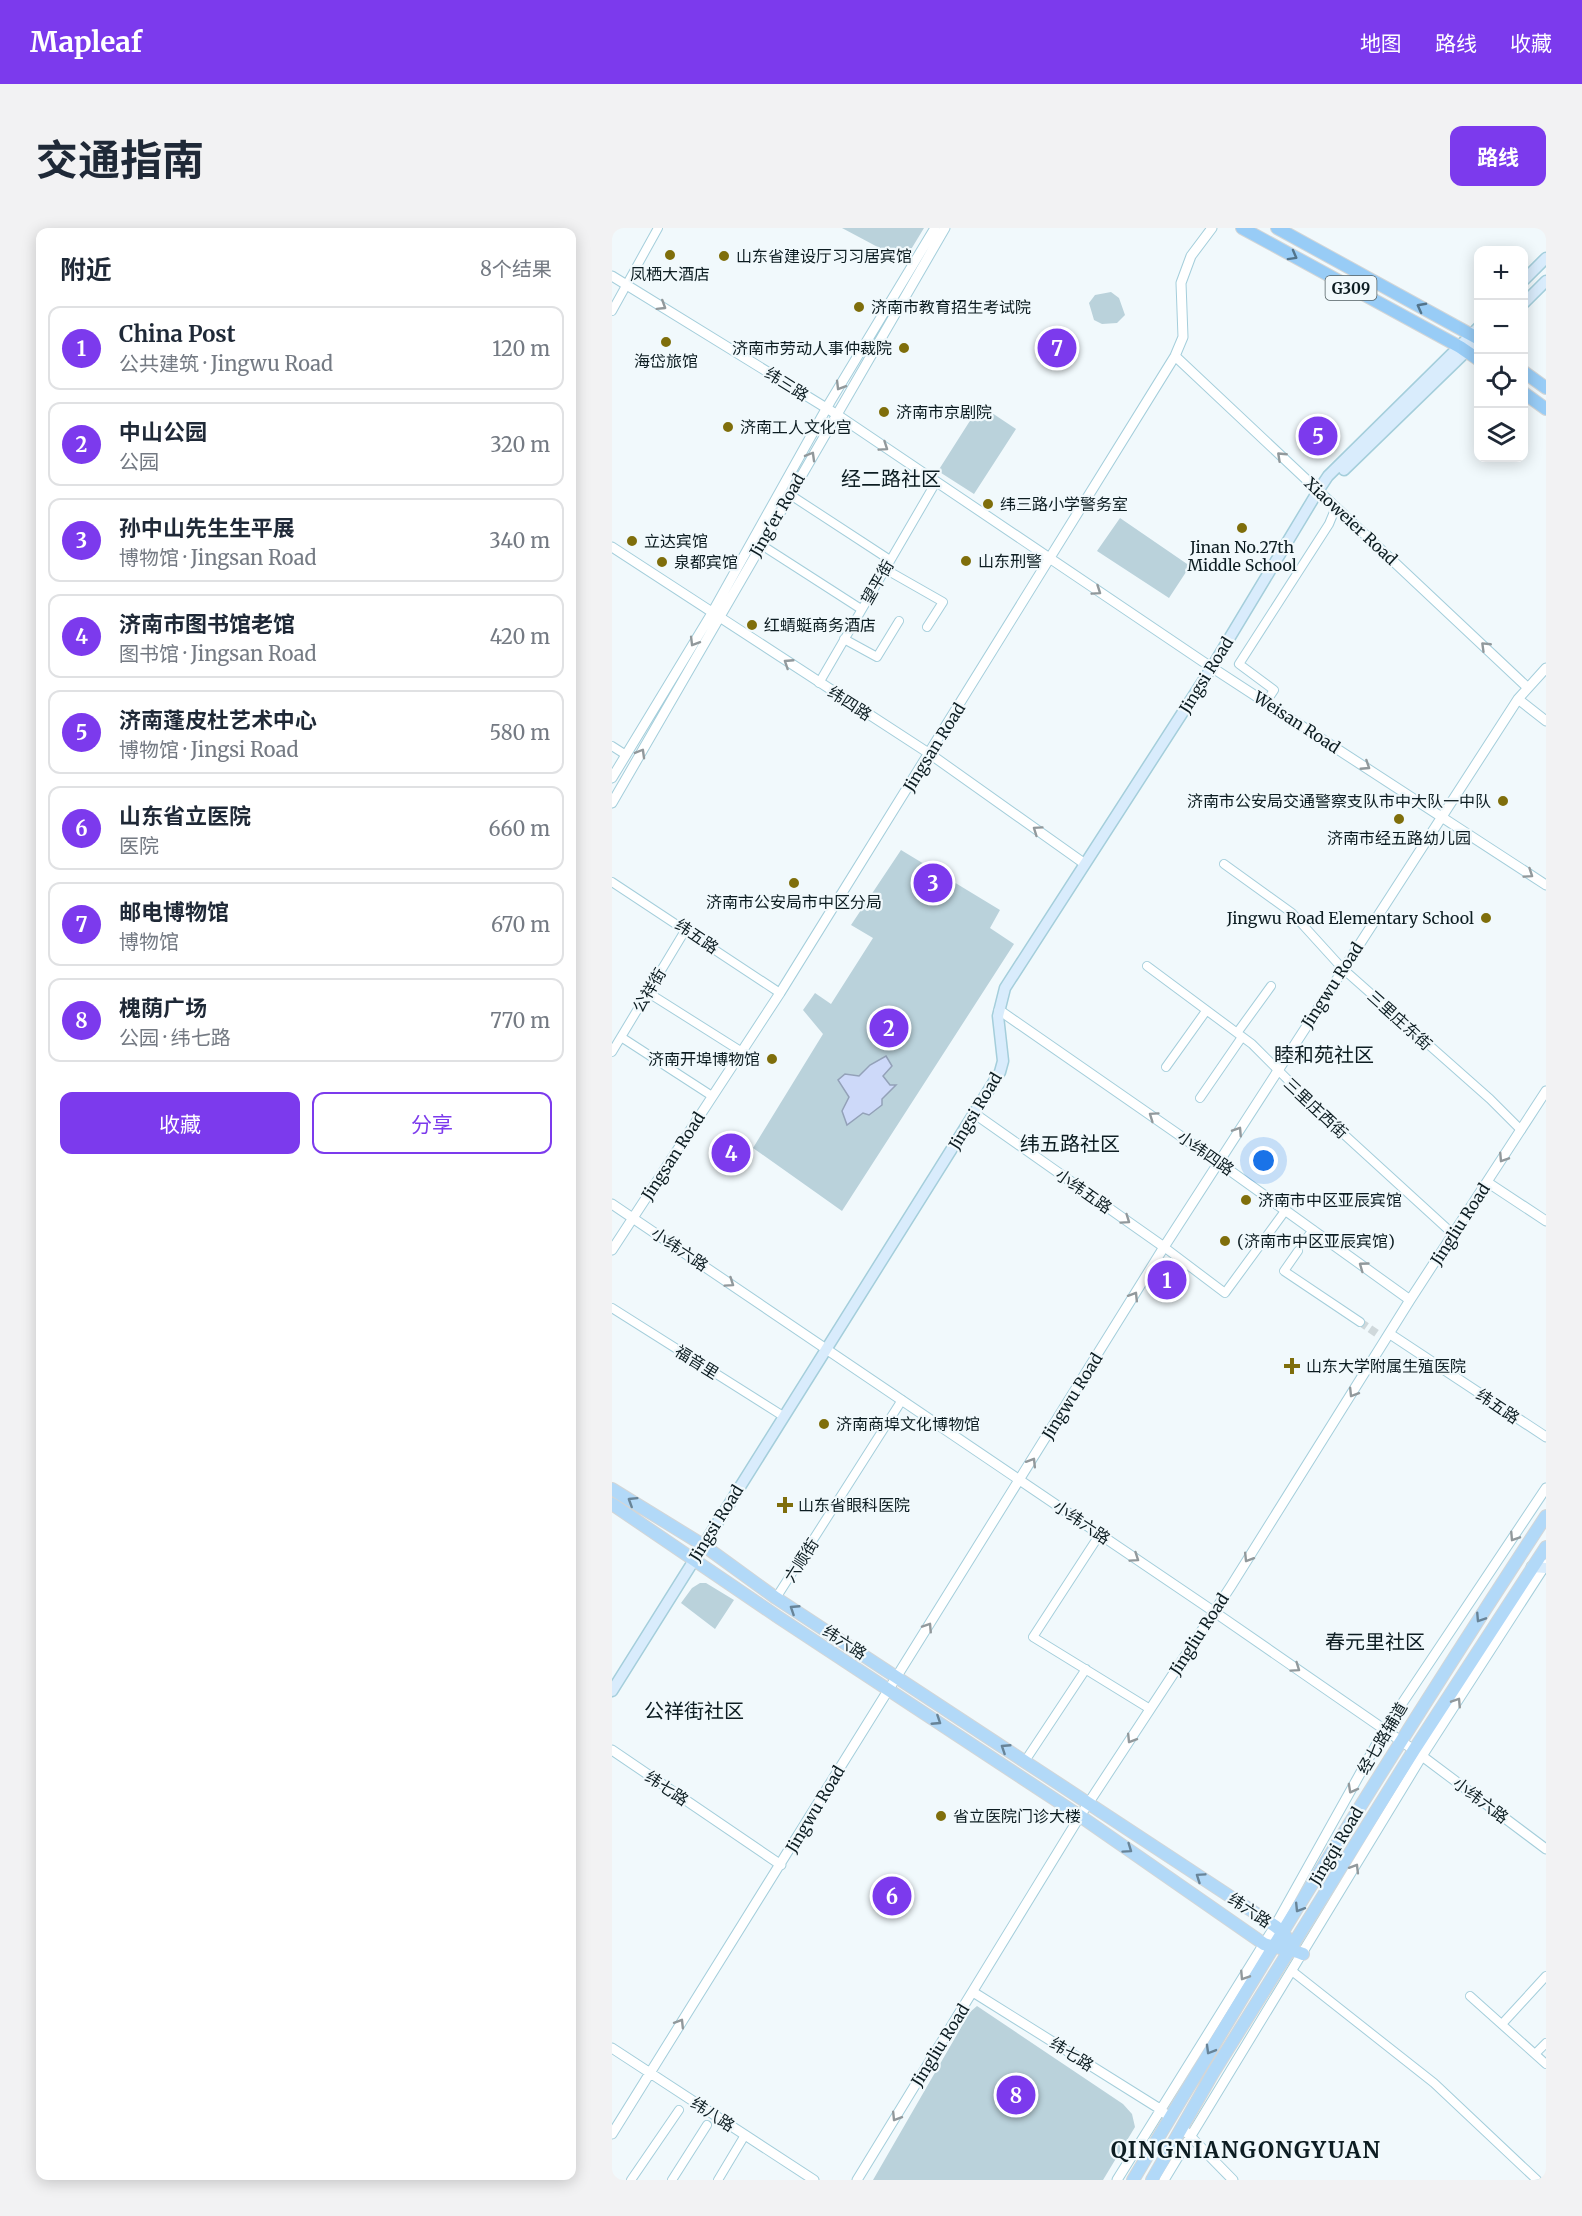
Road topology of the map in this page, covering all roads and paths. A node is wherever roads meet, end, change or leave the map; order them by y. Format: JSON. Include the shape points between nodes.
{"nodes":[{"id":1,"x":658,"y":228,"type":"edge"},
{"id":2,"x":935,"y":228,"type":"edge"},
{"id":3,"x":945,"y":228,"type":"edge"},
{"id":4,"x":1212,"y":228,"type":"edge"},
{"id":5,"x":1242,"y":228,"type":"edge"},
{"id":6,"x":1277,"y":228,"type":"edge"},
{"id":7,"x":1546,"y":258,"type":"edge"},
{"id":8,"x":612,"y":276,"type":"edge"},
{"id":9,"x":1528,"y":276,"type":"edge"},
{"id":10,"x":1546,"y":281,"type":"edge"},
{"id":11,"x":628,"y":286,"type":"junction"},
{"id":12,"x":1527,"y":300,"type":"edge"},
{"id":13,"x":612,"y":311,"type":"edge"},
{"id":14,"x":1474,"y":333,"type":"edge"},
{"id":15,"x":1474,"y":338,"type":"edge"},
{"id":16,"x":1463,"y":350,"type":"junction"},
{"id":17,"x":1175,"y":356,"type":"junction"},
{"id":18,"x":1474,"y":357,"type":"edge"},
{"id":19,"x":1528,"y":375,"type":"edge"},
{"id":20,"x":1546,"y":388,"type":"edge"},
{"id":21,"x":1528,"y":396,"type":"edge"},
{"id":22,"x":826,"y":408,"type":"junction"},
{"id":23,"x":1546,"y":409,"type":"edge"},
{"id":24,"x":836,"y":414,"type":"junction"},
{"id":25,"x":936,"y":482,"type":"junction"},
{"id":26,"x":1318,"y":491,"type":"junction"},
{"id":27,"x":789,"y":494,"type":"junction"},
{"id":28,"x":1336,"y":507,"type":"junction"},
{"id":29,"x":760,"y":544,"type":"junction"},
{"id":30,"x":612,"y":547,"type":"edge"},
{"id":31,"x":1048,"y":559,"type":"junction"},
{"id":32,"x":890,"y":561,"type":"junction"},
{"id":33,"x":885,"y":569,"type":"junction"},
{"id":34,"x":861,"y":609,"type":"junction"},
{"id":35,"x":715,"y":616,"type":"junction"},
{"id":36,"x":899,"y":621,"type":"dead end"},
{"id":37,"x":927,"y":627,"type":"dead end"},
{"id":38,"x":844,"y":639,"type":"junction"},
{"id":39,"x":1212,"y":667,"type":"junction"},
{"id":40,"x":1546,"y":668,"type":"edge"},
{"id":41,"x":819,"y":683,"type":"junction"},
{"id":42,"x":1527,"y":687,"type":"junction"},
{"id":43,"x":1518,"y":699,"type":"junction"},
{"id":44,"x":1266,"y":702,"type":"junction"},
{"id":45,"x":1546,"y":721,"type":"edge"},
{"id":46,"x":612,"y":746,"type":"edge"},
{"id":47,"x":930,"y":754,"type":"junction"},
{"id":48,"x":626,"y":755,"type":"junction"},
{"id":49,"x":612,"y":778,"type":"edge"},
{"id":50,"x":612,"y":803,"type":"edge"},
{"id":51,"x":1442,"y":815,"type":"junction"},
{"id":52,"x":1084,"y":864,"type":"junction"},
{"id":53,"x":1224,"y":864,"type":"dead end"},
{"id":54,"x":612,"y":882,"type":"edge"},
{"id":55,"x":1546,"y":885,"type":"edge"},
{"id":56,"x":686,"y":929,"type":"junction"},
{"id":57,"x":1147,"y":966,"type":"dead end"},
{"id":58,"x":1342,"y":968,"type":"junction"},
{"id":59,"x":1271,"y":986,"type":"dead end"},
{"id":60,"x":647,"y":992,"type":"junction"},
{"id":61,"x":780,"y":993,"type":"junction"},
{"id":62,"x":999,"y":1010,"type":"junction"},
{"id":63,"x":1206,"y":1011,"type":"junction"},
{"id":64,"x":1239,"y":1035,"type":"junction"},
{"id":65,"x":621,"y":1037,"type":"junction"},
{"id":66,"x":612,"y":1052,"type":"edge"},
{"id":67,"x":742,"y":1052,"type":"junction"},
{"id":68,"x":1166,"y":1067,"type":"dead end"},
{"id":69,"x":1276,"y":1070,"type":"junction"},
{"id":70,"x":1546,"y":1091,"type":"edge"},
{"id":71,"x":712,"y":1096,"type":"junction"},
{"id":72,"x":1200,"y":1098,"type":"dead end"},
{"id":73,"x":975,"y":1114,"type":"junction"},
{"id":74,"x":1521,"y":1130,"type":"junction"},
{"id":75,"x":1218,"y":1162,"type":"junction"},
{"id":76,"x":1486,"y":1182,"type":"junction"},
{"id":77,"x":612,"y":1204,"type":"edge"},
{"id":78,"x":1285,"y":1210,"type":"junction"},
{"id":79,"x":633,"y":1217,"type":"junction"},
{"id":80,"x":1546,"y":1221,"type":"edge"},
{"id":81,"x":1313,"y":1230,"type":"junction"},
{"id":82,"x":1453,"y":1234,"type":"junction"},
{"id":83,"x":1306,"y":1239,"type":"dead end"},
{"id":84,"x":1164,"y":1247,"type":"junction"},
{"id":85,"x":612,"y":1250,"type":"edge"},
{"id":86,"x":1298,"y":1251,"type":"dead end"},
{"id":87,"x":1410,"y":1300,"type":"junction"},
{"id":88,"x":612,"y":1308,"type":"edge"},
{"id":89,"x":1359,"y":1322,"type":"tunnel mouth"},
{"id":90,"x":1385,"y":1336,"type":"junction"},
{"id":91,"x":825,"y":1347,"type":"junction"},
{"id":92,"x":902,"y":1400,"type":"junction"},
{"id":93,"x":783,"y":1416,"type":"junction"},
{"id":94,"x":1546,"y":1437,"type":"edge"},
{"id":95,"x":1020,"y":1480,"type":"junction"},
{"id":96,"x":1546,"y":1488,"type":"edge"},
{"id":97,"x":612,"y":1489,"type":"edge"},
{"id":98,"x":612,"y":1504,"type":"edge"},
{"id":99,"x":1546,"y":1516,"type":"edge"},
{"id":100,"x":1100,"y":1534,"type":"junction"},
{"id":101,"x":703,"y":1545,"type":"junction"},
{"id":102,"x":1546,"y":1546,"type":"edge"},
{"id":103,"x":694,"y":1559,"type":"junction"},
{"id":104,"x":1542,"y":1567,"type":"edge"},
{"id":105,"x":777,"y":1598,"type":"junction"},
{"id":106,"x":1214,"y":1611,"type":"junction"},
{"id":107,"x":1086,"y":1669,"type":"junction"},
{"id":108,"x":896,"y":1676,"type":"junction"},
{"id":109,"x":888,"y":1689,"type":"junction"},
{"id":110,"x":612,"y":1691,"type":"edge"},
{"id":111,"x":1150,"y":1708,"type":"junction"},
{"id":112,"x":1385,"y":1729,"type":"junction"},
{"id":113,"x":1400,"y":1740,"type":"junction"},
{"id":114,"x":612,"y":1750,"type":"edge"},
{"id":115,"x":1418,"y":1753,"type":"junction"},
{"id":116,"x":1025,"y":1761,"type":"junction"},
{"id":117,"x":1090,"y":1802,"type":"junction"},
{"id":118,"x":1080,"y":1816,"type":"junction"},
{"id":119,"x":1546,"y":1849,"type":"edge"},
{"id":120,"x":781,"y":1865,"type":"junction"},
{"id":121,"x":1279,"y":1930,"type":"junction"},
{"id":122,"x":1270,"y":1946,"type":"junction"},
{"id":123,"x":1298,"y":1951,"type":"junction"},
{"id":124,"x":1292,"y":1971,"type":"junction"},
{"id":125,"x":1546,"y":1976,"type":"edge"},
{"id":126,"x":973,"y":1992,"type":"junction"},
{"id":127,"x":1470,"y":1996,"type":"dead end"},
{"id":128,"x":1502,"y":2024,"type":"junction"},
{"id":129,"x":1546,"y":2043,"type":"edge"},
{"id":130,"x":612,"y":2048,"type":"edge"},
{"id":131,"x":1535,"y":2054,"type":"junction"},
{"id":132,"x":1546,"y":2064,"type":"edge"},
{"id":133,"x":649,"y":2073,"type":"junction"},
{"id":134,"x":1160,"y":2109,"type":"junction"},
{"id":135,"x":679,"y":2110,"type":"dead end"},
{"id":136,"x":1170,"y":2118,"type":"junction"},
{"id":137,"x":708,"y":2125,"type":"dead end"},
{"id":138,"x":1187,"y":2132,"type":"junction"},
{"id":139,"x":612,"y":2134,"type":"edge"},
{"id":140,"x":745,"y":2135,"type":"junction"},
{"id":141,"x":631,"y":2180,"type":"edge"},
{"id":142,"x":672,"y":2180,"type":"edge"},
{"id":143,"x":718,"y":2180,"type":"edge"},
{"id":144,"x":814,"y":2180,"type":"edge"},
{"id":145,"x":856,"y":2180,"type":"edge"},
{"id":146,"x":1117,"y":2180,"type":"edge"},
{"id":147,"x":1132,"y":2180,"type":"edge"},
{"id":148,"x":1152,"y":2180,"type":"edge"},
{"id":149,"x":1164,"y":2180,"type":"edge"},
{"id":150,"x":1233,"y":2180,"type":"edge"},
{"id":151,"x":1537,"y":2180,"type":"edge"}],
"edges":[{"from":1,"to":11,"type":"street"},
{"from":2,"to":22,"type":"street","name":"Jing'er Road","one_way":true},
{"from":3,"to":24,"type":"street","name":"Jing'er Road"},
{"from":4,"to":17,"type":"street","name":"Jingsan Road","via":[[1191,256],[1181,283],[1183,337]]},
{"from":5,"to":16,"type":"highway","number":"G309","one_way":true},
{"from":14,"to":6,"type":"highway","number":"G309","one_way":true},
{"from":7,"to":9,"type":"main road"},
{"from":8,"to":11,"type":"street","name":"纬三路"},
{"from":10,"to":12,"type":"main road"},
{"from":11,"to":13,"type":"street"},
{"from":11,"to":22,"type":"street","name":"纬三路","one_way":true},
{"from":15,"to":16,"type":"main road","name":"Jingsi Road"},
{"from":16,"to":18,"type":"highway","number":"G309"},
{"from":16,"to":26,"type":"main road","name":"Jingsi Road","via":[[1330,484]]},
{"from":26,"to":17,"type":"street","name":"Xiaoweier Road","one_way":true},
{"from":17,"to":31,"type":"street","name":"Jingsan Road"},
{"from":19,"to":20,"type":"highway"},
{"from":21,"to":23,"type":"highway"},
{"from":22,"to":24,"type":"street","name":"纬三路"},
{"from":22,"to":35,"type":"street","name":"Jing'er Road"},
{"from":24,"to":25,"type":"street","name":"纬三路","one_way":true},
{"from":27,"to":24,"type":"street","name":"Jing'er Road","one_way":true},
{"from":25,"to":31,"type":"street","name":"纬三路"},
{"from":25,"to":32,"type":"street","name":"望平街"},
{"from":26,"to":28,"type":"street","name":"Xiaoweier Road"},
{"from":26,"to":39,"type":"main road","name":"Jingsi Road"},
{"from":27,"to":29,"type":"street","name":"Jing'er Road"},
{"from":27,"to":32,"type":"street"},
{"from":42,"to":28,"type":"street","name":"Xiaoweier Road","one_way":true},
{"from":28,"to":44,"type":"street","via":[[1239,664],[1274,690]]},
{"from":29,"to":34,"type":"street"},
{"from":29,"to":35,"type":"street","name":"Jing'er Road"},
{"from":30,"to":35,"type":"street","name":"纬四路"},
{"from":31,"to":39,"type":"street","name":"Weisan Road","one_way":true},
{"from":31,"to":47,"type":"street","name":"Jingsan Road"},
{"from":32,"to":33,"type":"street","name":"望平街"},
{"from":33,"to":34,"type":"street","name":"望平街"},
{"from":33,"to":37,"type":"street","via":[[943,602]]},
{"from":34,"to":38,"type":"street","name":"望平街"},
{"from":41,"to":35,"type":"street","name":"纬四路","one_way":true},
{"from":35,"to":48,"type":"street","name":"Jing'er Road","one_way":true},
{"from":50,"to":35,"type":"street","name":"Jing'er Road","one_way":true},
{"from":36,"to":38,"type":"street","via":[[877,657]]},
{"from":38,"to":41,"type":"street","name":"望平街"},
{"from":39,"to":44,"type":"street","name":"Weisan Road"},
{"from":39,"to":52,"type":"main road","name":"Jingsi Road"},
{"from":40,"to":42,"type":"street","name":"Jingwu Road"},
{"from":41,"to":47,"type":"street","name":"纬四路"},
{"from":42,"to":43,"type":"street","name":"Jingwu Road"},
{"from":43,"to":45,"type":"street"},
{"from":43,"to":51,"type":"street","name":"Jingwu Road"},
{"from":44,"to":51,"type":"street","name":"Weisan Road","one_way":true},
{"from":46,"to":48,"type":"street"},
{"from":52,"to":47,"type":"street","name":"纬四路","one_way":true},
{"from":47,"to":61,"type":"street","name":"Jingsan Road"},
{"from":48,"to":49,"type":"street","name":"Jing'er Road"},
{"from":51,"to":55,"type":"street","name":"Weisan Road","one_way":true},
{"from":51,"to":58,"type":"street","name":"Jingwu Road"},
{"from":52,"to":62,"type":"main road","name":"Jingsi Road","via":[[1005,988]]},
{"from":53,"to":58,"type":"street","name":"三里庄东街","via":[[1292,913]]},
{"from":54,"to":56,"type":"street","name":"纬五路"},
{"from":56,"to":60,"type":"street","name":"公祥街"},
{"from":56,"to":61,"type":"street","name":"纬五路"},
{"from":57,"to":63,"type":"street","name":"三里庄西街"},
{"from":58,"to":69,"type":"street","name":"Jingwu Road"},
{"from":58,"to":74,"type":"street","name":"三里庄东街"},
{"from":59,"to":64,"type":"street"},
{"from":60,"to":65,"type":"street","name":"公祥街"},
{"from":60,"to":67,"type":"street"},
{"from":61,"to":67,"type":"street","name":"Jingsan Road"},
{"from":62,"to":73,"type":"main road","name":"Jingsi Road","via":[[1003,1061]]},
{"from":75,"to":62,"type":"street","name":"小纬四路","one_way":true},
{"from":63,"to":64,"type":"street","name":"三里庄西街"},
{"from":63,"to":68,"type":"street"},
{"from":64,"to":69,"type":"street","name":"三里庄西街"},
{"from":64,"to":72,"type":"street"},
{"from":65,"to":66,"type":"street","name":"公祥街"},
{"from":65,"to":71,"type":"street"},
{"from":67,"to":71,"type":"street","name":"Jingsan Road"},
{"from":75,"to":69,"type":"street","name":"Jingwu Road","one_way":true},
{"from":69,"to":82,"type":"street","name":"三里庄西街"},
{"from":70,"to":74,"type":"street","name":"Jingliu Road"},
{"from":71,"to":79,"type":"street","name":"Jingsan Road"},
{"from":73,"to":84,"type":"street","name":"小纬五路","one_way":true},
{"from":73,"to":91,"type":"main road","name":"Jingsi Road"},
{"from":74,"to":76,"type":"street","name":"Jingliu Road","one_way":true},
{"from":75,"to":78,"type":"street","name":"小纬四路"},
{"from":75,"to":84,"type":"street","name":"Jingwu Road"},
{"from":76,"to":80,"type":"street"},
{"from":76,"to":82,"type":"street","name":"Jingliu Road"},
{"from":77,"to":79,"type":"street","name":"小纬六路"},
{"from":78,"to":81,"type":"street","name":"小纬四路"},
{"from":78,"to":84,"type":"street","via":[[1225,1293]]},
{"from":79,"to":85,"type":"street","name":"Jingsan Road"},
{"from":79,"to":91,"type":"street","name":"小纬六路","one_way":true},
{"from":81,"to":83,"type":"street"},
{"from":87,"to":81,"type":"street","name":"小纬四路","one_way":true},
{"from":82,"to":87,"type":"street","name":"Jingliu Road"},
{"from":95,"to":84,"type":"street","name":"Jingwu Road","one_way":true},
{"from":86,"to":89,"type":"street","via":[[1284,1271]]},
{"from":87,"to":90,"type":"street","name":"Jingliu Road"},
{"from":88,"to":93,"type":"street","name":"福音里"},
{"from":90,"to":94,"type":"street","name":"纬五路"},
{"from":90,"to":106,"type":"street","name":"Jingliu Road","one_way":true},
{"from":91,"to":92,"type":"street","name":"小纬六路"},
{"from":91,"to":93,"type":"main road","name":"Jingsi Road"},
{"from":92,"to":95,"type":"street","name":"小纬六路"},
{"from":92,"to":105,"type":"street","name":"六顺街"},
{"from":93,"to":101,"type":"main road","name":"Jingsi Road"},
{"from":95,"to":100,"type":"street","name":"小纬六路"},
{"from":108,"to":95,"type":"street","name":"Jingwu Road","one_way":true},
{"from":96,"to":112,"type":"street","name":"经七路辅道","one_way":true},
{"from":101,"to":97,"type":"main road","name":"纬六路","one_way":true},
{"from":98,"to":103,"type":"main road","name":"纬六路"},
{"from":99,"to":113,"type":"main road","name":"Jingqi Road","one_way":true},
{"from":100,"to":106,"type":"street","name":"小纬六路","one_way":true},
{"from":100,"to":107,"type":"street","via":[[1033,1636]]},
{"from":101,"to":103,"type":"main road","name":"Jingsi Road"},
{"from":101,"to":105,"type":"main road","name":"纬六路"},
{"from":102,"to":104,"type":"main road","name":"Jingqi Road"},
{"from":103,"to":109,"type":"main road","name":"纬六路"},
{"from":103,"to":110,"type":"main road","name":"Jingsi Road"},
{"from":115,"to":104,"type":"main road","name":"Jingqi Road","one_way":true},
{"from":108,"to":105,"type":"main road","name":"纬六路","one_way":true},
{"from":106,"to":111,"type":"street","name":"Jingliu Road"},
{"from":106,"to":112,"type":"street","name":"小纬六路","one_way":true},
{"from":107,"to":111,"type":"street"},
{"from":107,"to":116,"type":"street"},
{"from":108,"to":109,"type":"street","name":"Jingwu Road"},
{"from":116,"to":108,"type":"main road","name":"纬六路","one_way":true},
{"from":109,"to":118,"type":"main road","name":"纬六路","one_way":true},
{"from":109,"to":120,"type":"street","name":"Jingwu Road"},
{"from":111,"to":117,"type":"street","name":"Jingliu Road","one_way":true},
{"from":112,"to":113,"type":"street","name":"小纬六路"},
{"from":112,"to":121,"type":"street","name":"经七路辅道","one_way":true},
{"from":113,"to":115,"type":"street","name":"小纬六路"},
{"from":113,"to":121,"type":"main road","name":"Jingqi Road","one_way":true},
{"from":114,"to":120,"type":"street","name":"纬七路"},
{"from":115,"to":119,"type":"street","name":"小纬六路"},
{"from":123,"to":115,"type":"main road","name":"Jingqi Road","one_way":true},
{"from":116,"to":117,"type":"main road","name":"纬六路"},
{"from":117,"to":118,"type":"street","name":"Jingliu Road"},
{"from":121,"to":117,"type":"main road","name":"纬六路","one_way":true},
{"from":118,"to":122,"type":"main road","name":"纬六路","one_way":true},
{"from":118,"to":126,"type":"street","name":"Jingliu Road"},
{"from":133,"to":120,"type":"street","name":"Jingwu Road","one_way":true},
{"from":121,"to":122,"type":"main road","name":"Jingqi Road"},
{"from":121,"to":123,"type":"main road","name":"纬六路"},
{"from":122,"to":123,"type":"main road","name":"纬六路"},
{"from":122,"to":134,"type":"street","one_way":true},
{"from":122,"to":136,"type":"main road","name":"Jingqi Road","one_way":true},
{"from":123,"to":124,"type":"street"},
{"from":123,"to":138,"type":"main road","name":"Jingqi Road","via":[[1213,2073]]},
{"from":124,"to":138,"type":"street"},
{"from":124,"to":151,"type":"street","via":[[1434,2083]]},
{"from":125,"to":128,"type":"street"},
{"from":126,"to":134,"type":"street","name":"纬七路"},
{"from":126,"to":145,"type":"street","name":"Jingliu Road","one_way":true},
{"from":127,"to":128,"type":"street"},
{"from":128,"to":131,"type":"street"},
{"from":129,"to":131,"type":"street"},
{"from":130,"to":133,"type":"street","name":"纬八路"},
{"from":131,"to":132,"type":"street"},
{"from":133,"to":139,"type":"street","name":"Jingwu Road"},
{"from":133,"to":140,"type":"street","name":"纬八路"},
{"from":134,"to":136,"type":"street","name":"纬七路"},
{"from":134,"to":146,"type":"street"},
{"from":135,"to":141,"type":"street"},
{"from":136,"to":147,"type":"main road","name":"Jingqi Road"},
{"from":137,"to":142,"type":"street"},
{"from":138,"to":148,"type":"main road","name":"Jingqi Road"},
{"from":138,"to":149,"type":"street"},
{"from":138,"to":150,"type":"street"},
{"from":140,"to":143,"type":"street"},
{"from":140,"to":144,"type":"street","name":"纬八路"}]}
